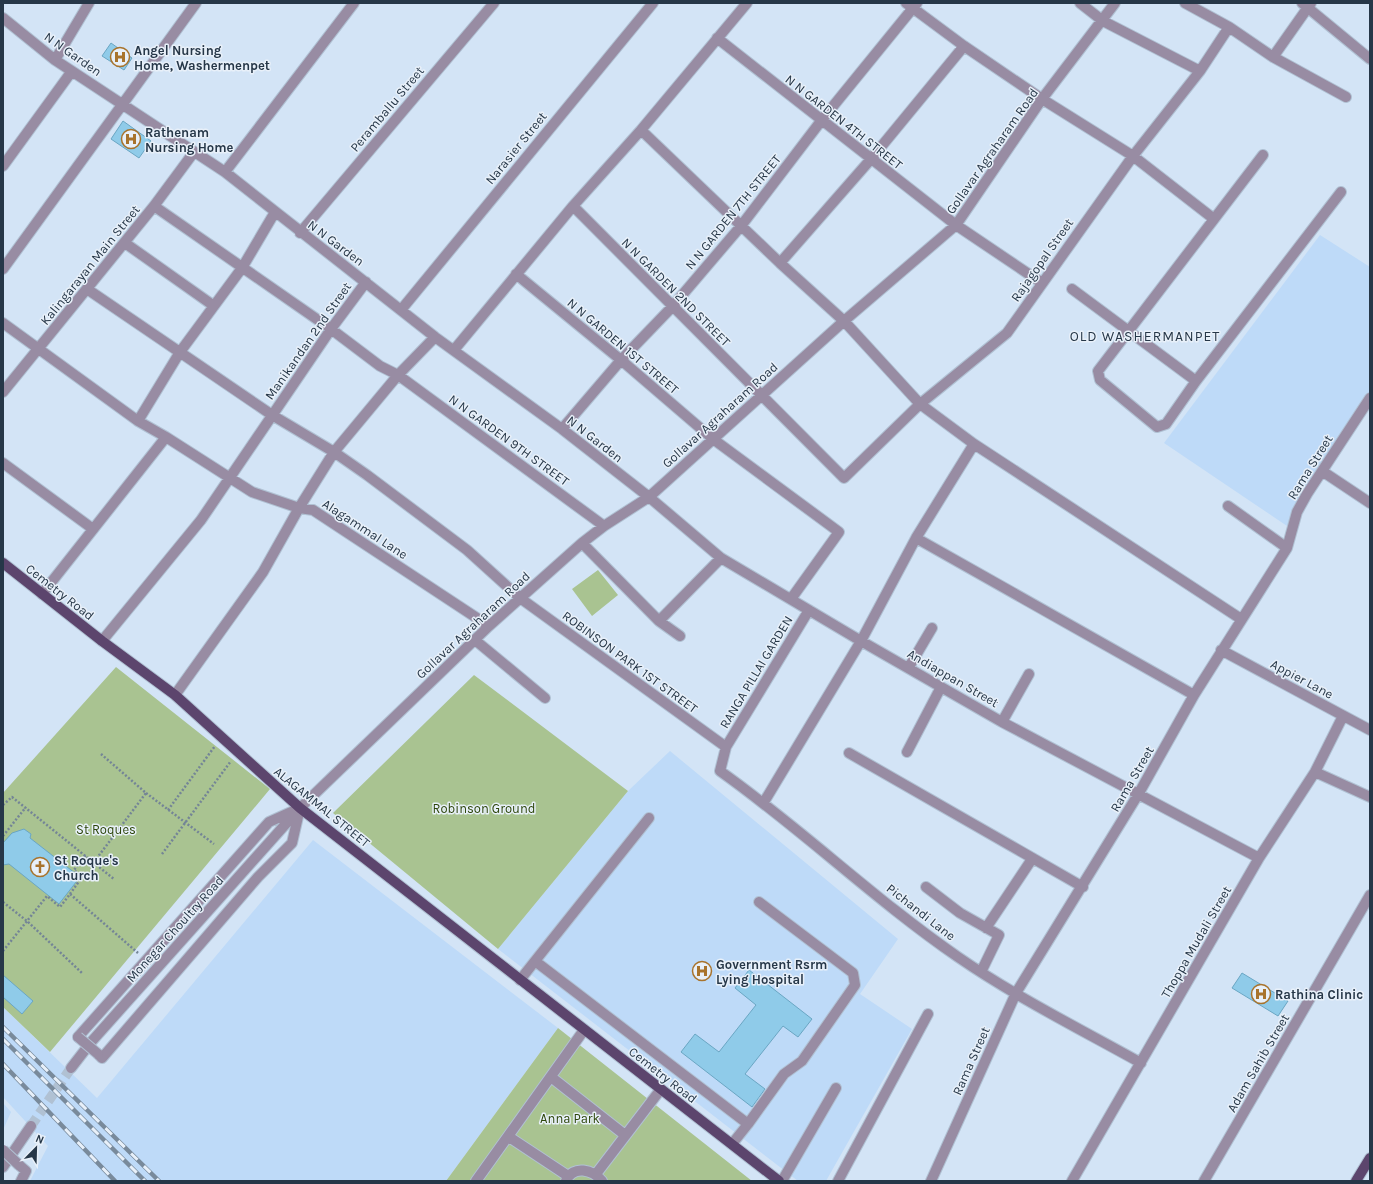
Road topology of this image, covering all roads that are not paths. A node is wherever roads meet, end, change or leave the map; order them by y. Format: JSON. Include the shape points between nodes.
{"nodes":[{"id":1,"x":89,"y":3,"type":"edge"},
{"id":2,"x":196,"y":3,"type":"edge"},
{"id":3,"x":354,"y":3,"type":"edge"},
{"id":4,"x":494,"y":3,"type":"edge"},
{"id":5,"x":653,"y":3,"type":"edge"},
{"id":6,"x":747,"y":3,"type":"edge"},
{"id":7,"x":1080,"y":3,"type":"edge"},
{"id":8,"x":1115,"y":3,"type":"edge"},
{"id":9,"x":1185,"y":3,"type":"edge"},
{"id":10,"x":1307,"y":4,"type":"edge"},
{"id":11,"x":912,"y":5,"type":"edge"},
{"id":12,"x":3,"y":18,"type":"edge"},
{"id":13,"x":1103,"y":21,"type":"junction"},
{"id":14,"x":1229,"y":27,"type":"junction"},
{"id":15,"x":717,"y":38,"type":"junction"},
{"id":16,"x":964,"y":46,"type":"junction"},
{"id":17,"x":1272,"y":56,"type":"junction"},
{"id":18,"x":1370,"y":59,"type":"edge"},
{"id":19,"x":55,"y":60,"type":"junction"},
{"id":20,"x":72,"y":71,"type":"junction"},
{"id":21,"x":1200,"y":71,"type":"junction"},
{"id":22,"x":1346,"y":98,"type":"dead end"},
{"id":23,"x":1042,"y":99,"type":"junction"},
{"id":24,"x":124,"y":104,"type":"junction"},
{"id":25,"x":821,"y":121,"type":"junction"},
{"id":26,"x":641,"y":130,"type":"junction"},
{"id":27,"x":194,"y":152,"type":"junction"},
{"id":28,"x":1263,"y":155,"type":"dead end"},
{"id":29,"x":1134,"y":156,"type":"junction"},
{"id":30,"x":871,"y":159,"type":"junction"},
{"id":31,"x":3,"y":166,"type":"edge"},
{"id":32,"x":226,"y":172,"type":"junction"},
{"id":33,"x":1341,"y":192,"type":"dead end"},
{"id":34,"x":154,"y":206,"type":"junction"},
{"id":35,"x":573,"y":206,"type":"junction"},
{"id":36,"x":275,"y":212,"type":"junction"},
{"id":37,"x":1214,"y":219,"type":"junction"},
{"id":38,"x":956,"y":225,"type":"junction"},
{"id":39,"x":741,"y":226,"type":"junction"},
{"id":40,"x":300,"y":233,"type":"junction"},
{"id":41,"x":125,"y":243,"type":"junction"},
{"id":42,"x":780,"y":263,"type":"junction"},
{"id":43,"x":242,"y":268,"type":"junction"},
{"id":44,"x":3,"y":269,"type":"edge"},
{"id":45,"x":516,"y":274,"type":"junction"},
{"id":46,"x":366,"y":282,"type":"junction"},
{"id":47,"x":1042,"y":283,"type":"junction"},
{"id":48,"x":87,"y":289,"type":"junction"},
{"id":49,"x":1072,"y":289,"type":"dead end"},
{"id":50,"x":214,"y":306,"type":"junction"},
{"id":51,"x":672,"y":306,"type":"junction"},
{"id":52,"x":401,"y":310,"type":"junction"},
{"id":53,"x":844,"y":321,"type":"junction"},
{"id":54,"x":3,"y":323,"type":"edge"},
{"id":55,"x":331,"y":329,"type":"junction"},
{"id":56,"x":1129,"y":330,"type":"junction"},
{"id":57,"x":435,"y":337,"type":"junction"},
{"id":58,"x":38,"y":350,"type":"junction"},
{"id":59,"x":454,"y":350,"type":"junction"},
{"id":60,"x":180,"y":352,"type":"junction"},
{"id":61,"x":621,"y":360,"type":"junction"},
{"id":62,"x":398,"y":375,"type":"junction"},
{"id":63,"x":1196,"y":381,"type":"junction"},
{"id":64,"x":3,"y":392,"type":"edge"},
{"id":65,"x":761,"y":396,"type":"junction"},
{"id":66,"x":1370,"y":398,"type":"edge"},
{"id":67,"x":920,"y":404,"type":"junction"},
{"id":68,"x":272,"y":415,"type":"junction"},
{"id":69,"x":138,"y":421,"type":"junction"},
{"id":70,"x":562,"y":430,"type":"junction"},
{"id":71,"x":166,"y":437,"type":"junction"},
{"id":72,"x":714,"y":439,"type":"junction"},
{"id":73,"x":974,"y":444,"type":"junction"},
{"id":74,"x":334,"y":452,"type":"junction"},
{"id":75,"x":3,"y":463,"type":"edge"},
{"id":76,"x":1322,"y":471,"type":"junction"},
{"id":77,"x":230,"y":478,"type":"junction"},
{"id":78,"x":844,"y":478,"type":"joint"},
{"id":79,"x":648,"y":497,"type":"junction"},
{"id":80,"x":1370,"y":503,"type":"edge"},
{"id":81,"x":1228,"y":506,"type":"dead end"},
{"id":82,"x":298,"y":508,"type":"junction"},
{"id":83,"x":604,"y":526,"type":"junction"},
{"id":84,"x":93,"y":530,"type":"junction"},
{"id":85,"x":916,"y":538,"type":"junction"},
{"id":86,"x":582,"y":543,"type":"junction"},
{"id":87,"x":1287,"y":548,"type":"junction"},
{"id":88,"x":721,"y":558,"type":"junction"},
{"id":89,"x":3,"y":563,"type":"edge"},
{"id":90,"x":42,"y":594,"type":"junction"},
{"id":91,"x":520,"y":598,"type":"junction"},
{"id":92,"x":791,"y":599,"type":"junction"},
{"id":93,"x":809,"y":610,"type":"junction"},
{"id":94,"x":1241,"y":619,"type":"junction"},
{"id":95,"x":658,"y":621,"type":"junction"},
{"id":96,"x":489,"y":626,"type":"junction"},
{"id":97,"x":932,"y":628,"type":"dead end"},
{"id":98,"x":680,"y":636,"type":"dead end"},
{"id":99,"x":474,"y":640,"type":"junction"},
{"id":100,"x":102,"y":641,"type":"junction"},
{"id":101,"x":861,"y":641,"type":"junction"},
{"id":102,"x":1222,"y":650,"type":"junction"},
{"id":103,"x":909,"y":667,"type":"junction"},
{"id":104,"x":1029,"y":674,"type":"dead end"},
{"id":105,"x":941,"y":687,"type":"junction"},
{"id":106,"x":1194,"y":694,"type":"junction"},
{"id":107,"x":175,"y":695,"type":"junction"},
{"id":108,"x":545,"y":698,"type":"dead end"},
{"id":109,"x":1343,"y":716,"type":"junction"},
{"id":110,"x":1002,"y":722,"type":"junction"},
{"id":111,"x":1370,"y":730,"type":"edge"},
{"id":112,"x":726,"y":748,"type":"junction"},
{"id":113,"x":906,"y":752,"type":"dead end"},
{"id":114,"x":849,"y":753,"type":"dead end"},
{"id":115,"x":1315,"y":772,"type":"junction"},
{"id":116,"x":1139,"y":793,"type":"junction"},
{"id":117,"x":1370,"y":797,"type":"edge"},
{"id":118,"x":764,"y":802,"type":"junction"},
{"id":119,"x":300,"y":808,"type":"junction"},
{"id":120,"x":649,"y":818,"type":"dead end"},
{"id":121,"x":1259,"y":858,"type":"junction"},
{"id":122,"x":1032,"y":859,"type":"junction"},
{"id":123,"x":1083,"y":886,"type":"junction"},
{"id":124,"x":926,"y":887,"type":"dead end"},
{"id":125,"x":1370,"y":895,"type":"edge"},
{"id":126,"x":759,"y":902,"type":"dead end"},
{"id":127,"x":986,"y":928,"type":"junction"},
{"id":128,"x":535,"y":961,"type":"junction"},
{"id":129,"x":981,"y":972,"type":"junction"},
{"id":130,"x":520,"y":980,"type":"junction"},
{"id":131,"x":531,"y":989,"type":"joint"},
{"id":132,"x":1016,"y":993,"type":"junction"},
{"id":133,"x":928,"y":1014,"type":"dead end"},
{"id":134,"x":584,"y":1030,"type":"junction"},
{"id":135,"x":1141,"y":1063,"type":"junction"},
{"id":136,"x":71,"y":1068,"type":"tunnel mouth"},
{"id":137,"x":551,"y":1078,"type":"junction"},
{"id":138,"x":836,"y":1088,"type":"dead end"},
{"id":139,"x":661,"y":1089,"type":"junction"},
{"id":140,"x":748,"y":1124,"type":"junction"},
{"id":141,"x":31,"y":1126,"type":"tunnel mouth"},
{"id":142,"x":625,"y":1136,"type":"junction"},
{"id":143,"x":509,"y":1137,"type":"junction"},
{"id":144,"x":732,"y":1144,"type":"junction"},
{"id":145,"x":3,"y":1150,"type":"edge"},
{"id":146,"x":1370,"y":1158,"type":"edge"},
{"id":147,"x":3,"y":1167,"type":"edge"},
{"id":148,"x":599,"y":1178,"type":"edge"},
{"id":149,"x":567,"y":1179,"type":"edge"},
{"id":150,"x":21,"y":1181,"type":"edge"},
{"id":151,"x":476,"y":1181,"type":"edge"},
{"id":152,"x":779,"y":1181,"type":"edge"},
{"id":153,"x":782,"y":1181,"type":"edge"},
{"id":154,"x":838,"y":1181,"type":"edge"},
{"id":155,"x":930,"y":1181,"type":"edge"},
{"id":156,"x":1072,"y":1181,"type":"edge"},
{"id":157,"x":1204,"y":1181,"type":"edge"},
{"id":158,"x":1356,"y":1181,"type":"edge"}],
"edges":[{"from":1,"to":19,"type":"street"},
{"from":2,"to":24,"type":"street"},
{"from":3,"to":32,"type":"street"},
{"from":4,"to":40,"type":"street","name":"Peramballu Street"},
{"from":5,"to":52,"type":"street","name":"Narasier Street"},
{"from":6,"to":15,"type":"street"},
{"from":7,"to":13,"type":"street"},
{"from":8,"to":13,"type":"street","name":"Gollavar Agraharam Road"},
{"from":9,"to":14,"type":"street"},
{"from":10,"to":17,"type":"street"},
{"from":10,"to":18,"type":"street"},
{"from":11,"to":16,"type":"street"},
{"from":11,"to":25,"type":"street","name":"N N GARDEN 7TH STREET"},
{"from":12,"to":19,"type":"street","name":"N N Garden"},
{"from":13,"to":21,"type":"street"},
{"from":13,"to":23,"type":"street","name":"Gollavar Agraharam Road"},
{"from":14,"to":17,"type":"street"},
{"from":14,"to":21,"type":"street","name":"Rajagopal Street"},
{"from":15,"to":25,"type":"street","name":"N N GARDEN 4TH STREET"},
{"from":15,"to":26,"type":"street"},
{"from":16,"to":23,"type":"street"},
{"from":16,"to":30,"type":"street"},
{"from":17,"to":22,"type":"street"},
{"from":19,"to":20,"type":"street","name":"N N Garden"},
{"from":20,"to":24,"type":"street","name":"N N Garden"},
{"from":20,"to":31,"type":"street"},
{"from":21,"to":29,"type":"street","name":"Rajagopal Street"},
{"from":23,"to":29,"type":"street"},
{"from":23,"to":38,"type":"street","name":"Gollavar Agraharam Road"},
{"from":24,"to":27,"type":"street","name":"N N Garden"},
{"from":24,"to":44,"type":"street"},
{"from":25,"to":30,"type":"street","name":"N N GARDEN 4TH STREET"},
{"from":25,"to":39,"type":"street","name":"N N GARDEN 7TH STREET"},
{"from":26,"to":35,"type":"street"},
{"from":26,"to":39,"type":"street"},
{"from":27,"to":32,"type":"street","name":"N N Garden"},
{"from":27,"to":34,"type":"street","name":"Kalingarayan Main Street"},
{"from":28,"to":37,"type":"street"},
{"from":29,"to":37,"type":"street"},
{"from":29,"to":47,"type":"street","name":"Rajagopal Street"},
{"from":30,"to":38,"type":"street","name":"N N GARDEN 4TH STREET"},
{"from":30,"to":42,"type":"street"},
{"from":32,"to":36,"type":"street","name":"N N Garden"},
{"from":33,"to":63,"type":"street"},
{"from":34,"to":41,"type":"street","name":"Kalingarayan Main Street"},
{"from":34,"to":43,"type":"street","name":"N N GARDEN 9TH STREET"},
{"from":35,"to":45,"type":"street"},
{"from":35,"to":51,"type":"street","name":"N N GARDEN 2ND STREET"},
{"from":36,"to":40,"type":"street","name":"N N Garden"},
{"from":36,"to":43,"type":"street"},
{"from":37,"to":56,"type":"street"},
{"from":38,"to":47,"type":"street","name":"N N GARDEN 4TH STREET"},
{"from":38,"to":53,"type":"street","name":"Gollavar Agraharam Road"},
{"from":39,"to":42,"type":"street"},
{"from":39,"to":51,"type":"street","name":"N N GARDEN 7TH STREET"},
{"from":40,"to":46,"type":"street","name":"N N Garden"},
{"from":41,"to":48,"type":"street","name":"Kalingarayan Main Street"},
{"from":41,"to":50,"type":"street"},
{"from":42,"to":53,"type":"street"},
{"from":43,"to":50,"type":"street"},
{"from":43,"to":55,"type":"street","name":"N N GARDEN 9TH STREET"},
{"from":45,"to":59,"type":"street"},
{"from":45,"to":61,"type":"street","name":"N N GARDEN 1ST STREET"},
{"from":46,"to":52,"type":"street","name":"N N Garden"},
{"from":46,"to":55,"type":"street","name":"Manikandan 2nd Street"},
{"from":47,"to":67,"type":"street","name":"Rajagopal Street","via":[[1007,333]]},
{"from":48,"to":58,"type":"street","name":"Kalingarayan Main Street"},
{"from":48,"to":60,"type":"street","name":"ROBINSON PARK 1ST STREET"},
{"from":49,"to":56,"type":"street"},
{"from":50,"to":60,"type":"street"},
{"from":51,"to":61,"type":"street","name":"N N GARDEN 7TH STREET"},
{"from":51,"to":65,"type":"street","name":"N N GARDEN 2ND STREET"},
{"from":52,"to":57,"type":"street","name":"N N Garden"},
{"from":53,"to":65,"type":"street","name":"Gollavar Agraharam Road"},
{"from":53,"to":67,"type":"street"},
{"from":54,"to":58,"type":"street","name":"Alagammal Lane"},
{"from":55,"to":62,"type":"street","name":"N N GARDEN 9TH STREET","via":[[370,360]]},
{"from":55,"to":68,"type":"street","name":"Manikandan 2nd Street"},
{"from":56,"to":63,"type":"street"},
{"from":56,"to":63,"type":"street","via":[[1098,371],[1098,376],[1157,426],[1166,424]]},
{"from":57,"to":59,"type":"street","name":"N N Garden"},
{"from":57,"to":62,"type":"street"},
{"from":58,"to":64,"type":"street","name":"Kalingarayan Main Street"},
{"from":58,"to":69,"type":"street","name":"Alagammal Lane"},
{"from":59,"to":70,"type":"street","name":"N N Garden"},
{"from":60,"to":68,"type":"street","name":"ROBINSON PARK 1ST STREET"},
{"from":60,"to":69,"type":"street"},
{"from":61,"to":70,"type":"street","name":"N N GARDEN 7TH STREET"},
{"from":61,"to":72,"type":"street","name":"N N GARDEN 1ST STREET"},
{"from":62,"to":74,"type":"street"},
{"from":62,"to":83,"type":"street","name":"N N GARDEN 9TH STREET"},
{"from":65,"to":72,"type":"street","name":"Gollavar Agraharam Road"},
{"from":65,"to":78,"type":"street","name":"N N GARDEN 2ND STREET"},
{"from":66,"to":76,"type":"street","name":"Rama Street"},
{"from":67,"to":73,"type":"street"},
{"from":67,"to":78,"type":"street","name":"Rajagopal Street"},
{"from":68,"to":74,"type":"street","name":"ROBINSON PARK 1ST STREET"},
{"from":68,"to":77,"type":"street","name":"Manikandan 2nd Street"},
{"from":69,"to":71,"type":"street","name":"Alagammal Lane"},
{"from":70,"to":79,"type":"street","name":"N N Garden"},
{"from":71,"to":77,"type":"street","name":"Alagammal Lane"},
{"from":71,"to":84,"type":"street"},
{"from":72,"to":79,"type":"street","name":"Gollavar Agraharam Road"},
{"from":72,"to":92,"type":"street","name":"N N GARDEN 1ST STREET","via":[[839,532]]},
{"from":73,"to":85,"type":"street"},
{"from":73,"to":94,"type":"street"},
{"from":74,"to":82,"type":"street"},
{"from":74,"to":91,"type":"street","name":"ROBINSON PARK 1ST STREET","via":[[467,550]]},
{"from":75,"to":84,"type":"street"},
{"from":76,"to":80,"type":"street"},
{"from":76,"to":87,"type":"street","name":"Rama Street","via":[[1297,512]]},
{"from":77,"to":82,"type":"street","name":"Alagammal Lane","via":[[252,492]]},
{"from":77,"to":100,"type":"street","name":"Manikandan 2nd Street","via":[[201,520]]},
{"from":79,"to":83,"type":"street","name":"Gollavar Agraharam Road"},
{"from":79,"to":88,"type":"street","name":"Andiappan Street"},
{"from":81,"to":87,"type":"street"},
{"from":82,"to":96,"type":"street","name":"Alagammal Lane","via":[[313,510]]},
{"from":82,"to":107,"type":"street","via":[[263,572]]},
{"from":83,"to":86,"type":"street","name":"Gollavar Agraharam Road"},
{"from":84,"to":90,"type":"street"},
{"from":85,"to":101,"type":"street"},
{"from":85,"to":106,"type":"street"},
{"from":86,"to":91,"type":"street","name":"Gollavar Agraharam Road"},
{"from":86,"to":95,"type":"street"},
{"from":87,"to":94,"type":"street","name":"Rama Street"},
{"from":88,"to":92,"type":"street","name":"Andiappan Street"},
{"from":88,"to":95,"type":"street"},
{"from":89,"to":90,"type":"main road","name":"Cemetry Road"},
{"from":90,"to":100,"type":"main road","name":"Cemetry Road"},
{"from":91,"to":96,"type":"street","name":"Gollavar Agraharam Road"},
{"from":91,"to":112,"type":"street","name":"ROBINSON PARK 1ST STREET"},
{"from":92,"to":93,"type":"street","name":"Andiappan Street"},
{"from":93,"to":101,"type":"street","name":"Andiappan Street"},
{"from":93,"to":112,"type":"street","name":"RANGA PILLAI GARDEN"},
{"from":94,"to":102,"type":"street","name":"Rama Street"},
{"from":95,"to":98,"type":"street"},
{"from":96,"to":99,"type":"street","name":"Gollavar Agraharam Road"},
{"from":97,"to":103,"type":"street"},
{"from":99,"to":108,"type":"street"},
{"from":99,"to":119,"type":"street","name":"Gollavar Agraharam Road"},
{"from":100,"to":107,"type":"main road","name":"ALAGAMMAL STREET"},
{"from":101,"to":103,"type":"street","name":"Andiappan Street"},
{"from":101,"to":118,"type":"street"},
{"from":102,"to":106,"type":"street","name":"Rama Street"},
{"from":102,"to":109,"type":"street","name":"Appier Lane"},
{"from":103,"to":105,"type":"street","name":"Andiappan Street"},
{"from":104,"to":110,"type":"street"},
{"from":105,"to":110,"type":"street","name":"Andiappan Street"},
{"from":105,"to":113,"type":"street"},
{"from":106,"to":116,"type":"street","name":"Rama Street"},
{"from":107,"to":119,"type":"main road","name":"ALAGAMMAL STREET"},
{"from":109,"to":111,"type":"street","name":"Appier Lane"},
{"from":109,"to":115,"type":"street","name":"Thoppa Mudali Street"},
{"from":110,"to":116,"type":"street","name":"Andiappan Street"},
{"from":112,"to":118,"type":"street","name":"Pichandi Lane","via":[[720,771]]},
{"from":114,"to":122,"type":"street"},
{"from":115,"to":117,"type":"street"},
{"from":115,"to":121,"type":"street","name":"Thoppa Mudali Street"},
{"from":116,"to":121,"type":"street","name":"Andiappan Street"},
{"from":116,"to":123,"type":"street","name":"Rama Street"},
{"from":118,"to":129,"type":"street","name":"Pichandi Lane","via":[[914,924]]},
{"from":119,"to":119,"type":"street","bridge":true,"via":[[269,822],[78,1037],[102,1058],[258,877],[292,843]]},
{"from":119,"to":130,"type":"main road","name":"ALAGAMMAL STREET"},
{"from":119,"to":136,"type":"street","name":"Monegar Choultry Road","via":[[92,1041]]},
{"from":120,"to":128,"type":"street"},
{"from":121,"to":135,"type":"street","name":"Thoppa Mudali Street"},
{"from":122,"to":123,"type":"street"},
{"from":122,"to":127,"type":"street"},
{"from":123,"to":132,"type":"street","name":"Rama Street"},
{"from":124,"to":127,"type":"street","via":[[960,913]]},
{"from":125,"to":157,"type":"street","name":"Adam Sahib Street"},
{"from":126,"to":140,"type":"street","via":[[853,973],[855,985],[802,1061],[784,1074]]},
{"from":127,"to":129,"type":"street","via":[[999,935]]},
{"from":128,"to":130,"type":"street"},
{"from":128,"to":140,"type":"street"},
{"from":129,"to":132,"type":"street","name":"Pichandi Lane"},
{"from":130,"to":131,"type":"main road","name":"ALAGAMMAL STREET"},
{"from":131,"to":134,"type":"main road","name":"Cemetry Road"},
{"from":132,"to":135,"type":"street","name":"Pichandi Lane"},
{"from":132,"to":155,"type":"street","name":"Rama Street"},
{"from":133,"to":154,"type":"street"},
{"from":134,"to":137,"type":"street"},
{"from":134,"to":139,"type":"main road","name":"Cemetry Road"},
{"from":135,"to":156,"type":"street","name":"Thoppa Mudali Street"},
{"from":137,"to":142,"type":"street"},
{"from":137,"to":143,"type":"street"},
{"from":138,"to":153,"type":"street"},
{"from":139,"to":142,"type":"street"},
{"from":139,"to":144,"type":"main road","name":"Cemetry Road"},
{"from":140,"to":144,"type":"street"},
{"from":141,"to":147,"type":"street"},
{"from":142,"to":148,"type":"street"},
{"from":143,"to":149,"type":"street"},
{"from":143,"to":151,"type":"street"},
{"from":144,"to":152,"type":"main road","name":"Cemetry Road"},
{"from":145,"to":150,"type":"street","bridge":true,"via":[[26,1171]]},
{"from":146,"to":158,"type":"main road"},
{"from":148,"to":149,"type":"street","via":[[578,1170]]}]}
